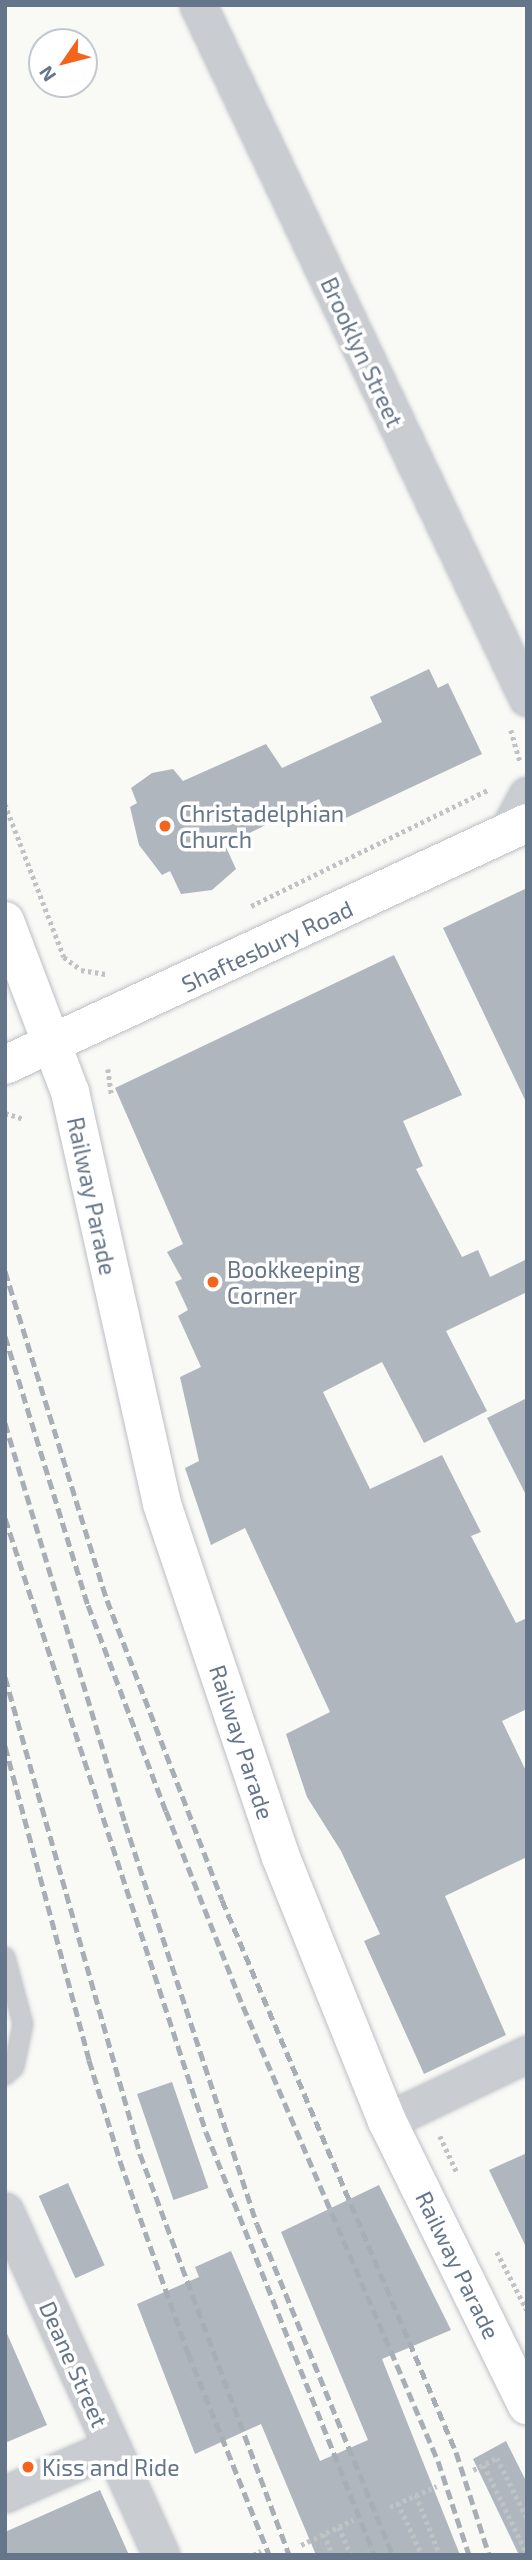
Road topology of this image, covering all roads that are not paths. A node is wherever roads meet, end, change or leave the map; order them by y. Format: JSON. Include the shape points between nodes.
{"nodes":[{"id":1,"x":198,"y":5,"type":"edge"},
{"id":2,"x":527,"y":698,"type":"edge"},
{"id":3,"x":514,"y":789,"type":"edge"},
{"id":4,"x":517,"y":827,"type":"edge"},
{"id":5,"x":5,"y":921,"type":"edge"},
{"id":6,"x":54,"y":1046,"type":"junction"},
{"id":7,"x":5,"y":1065,"type":"edge"},
{"id":8,"x":5,"y":1957,"type":"edge"},
{"id":9,"x":527,"y":2054,"type":"edge"},
{"id":10,"x":5,"y":2075,"type":"edge"},
{"id":11,"x":387,"y":2121,"type":"junction"},
{"id":12,"x":5,"y":2211,"type":"edge"},
{"id":13,"x":518,"y":2364,"type":"edge"},
{"id":14,"x":527,"y":2405,"type":"edge"},
{"id":15,"x":112,"y":2447,"type":"junction"},
{"id":16,"x":5,"y":2494,"type":"edge"},
{"id":17,"x":161,"y":2555,"type":"edge"}],
"edges":[{"from":1,"to":2,"type":"street","name":"Brooklyn Street"},
{"from":3,"to":4,"type":"street"},
{"from":4,"to":6,"type":"main road","name":"Shaftesbury Road"},
{"from":5,"to":6,"type":"main road","name":"Railway Parade"},
{"from":6,"to":7,"type":"main road","name":"Shaftesbury Road"},
{"from":6,"to":11,"type":"main road","name":"Railway Parade","via":[[70,1092],[162,1504],[280,1855]]},
{"from":8,"to":10,"type":"lane","via":[[23,2024],[14,2067]]},
{"from":9,"to":11,"type":"street"},
{"from":11,"to":13,"type":"main road","name":"Railway Parade"},
{"from":12,"to":15,"type":"street","name":"Deane Street"},
{"from":13,"to":14,"type":"main road","name":"Railway Parade"},
{"from":15,"to":16,"type":"street"},
{"from":15,"to":17,"type":"street","name":"Deane Street"}]}
